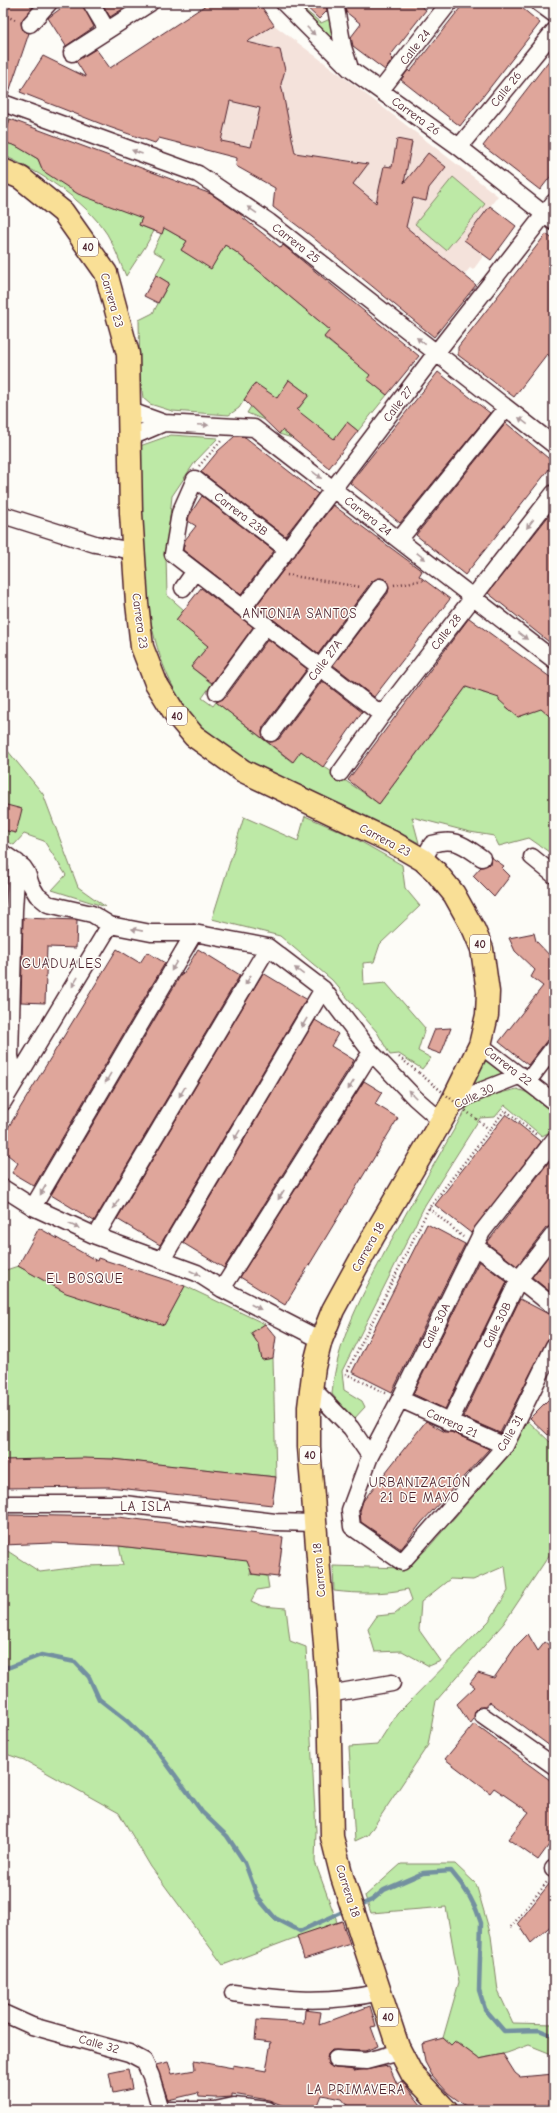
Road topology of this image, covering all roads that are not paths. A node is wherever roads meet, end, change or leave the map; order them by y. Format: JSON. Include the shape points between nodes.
{"nodes":[{"id":1,"x":49,"y":3,"type":"edge"},
{"id":2,"x":91,"y":3,"type":"edge"},
{"id":3,"x":150,"y":3,"type":"edge"},
{"id":4,"x":284,"y":3,"type":"edge"},
{"id":5,"x":335,"y":3,"type":"edge"},
{"id":6,"x":449,"y":3,"type":"edge"},
{"id":7,"x":539,"y":3,"type":"edge"},
{"id":8,"x":554,"y":14,"type":"edge"},
{"id":9,"x":30,"y":24,"type":"dead end"},
{"id":10,"x":107,"y":30,"type":"junction"},
{"id":11,"x":554,"y":31,"type":"edge"},
{"id":12,"x":72,"y":53,"type":"dead end"},
{"id":13,"x":350,"y":69,"type":"junction"},
{"id":14,"x":381,"y":90,"type":"junction"},
{"id":15,"x":3,"y":103,"type":"edge"},
{"id":16,"x":459,"y":147,"type":"junction"},
{"id":17,"x":3,"y":170,"type":"edge"},
{"id":18,"x":551,"y":213,"type":"edge"},
{"id":19,"x":436,"y":353,"type":"junction"},
{"id":20,"x":506,"y":408,"type":"junction"},
{"id":21,"x":128,"y":410,"type":"junction"},
{"id":22,"x":164,"y":423,"type":"junction"},
{"id":23,"x":129,"y":438,"type":"junction"},
{"id":24,"x":554,"y":445,"type":"edge"},
{"id":25,"x":334,"y":489,"type":"junction"},
{"id":26,"x":554,"y":493,"type":"edge"},
{"id":27,"x":3,"y":515,"type":"edge"},
{"id":28,"x":399,"y":540,"type":"junction"},
{"id":29,"x":288,"y":550,"type":"junction"},
{"id":30,"x":133,"y":551,"type":"junction"},
{"id":31,"x":195,"y":571,"type":"junction"},
{"id":32,"x":380,"y":587,"type":"road end"},
{"id":33,"x":183,"y":588,"type":"dead end"},
{"id":34,"x":473,"y":597,"type":"junction"},
{"id":35,"x":243,"y":608,"type":"junction"},
{"id":36,"x":266,"y":625,"type":"junction"},
{"id":37,"x":554,"y":660,"type":"edge"},
{"id":38,"x":320,"y":667,"type":"junction"},
{"id":39,"x":217,"y":692,"type":"dead end"},
{"id":40,"x":382,"y":715,"type":"junction"},
{"id":41,"x":271,"y":733,"type":"dead end"},
{"id":42,"x":340,"y":773,"type":"dead end"},
{"id":43,"x":3,"y":853,"type":"edge"},
{"id":44,"x":532,"y":857,"type":"dead end"},
{"id":45,"x":482,"y":858,"type":"dead end"},
{"id":46,"x":423,"y":860,"type":"junction"},
{"id":47,"x":17,"y":862,"type":"junction"},
{"id":48,"x":554,"y":874,"type":"edge"},
{"id":49,"x":110,"y":925,"type":"junction"},
{"id":50,"x":194,"y":933,"type":"junction"},
{"id":51,"x":268,"y":947,"type":"junction"},
{"id":52,"x":324,"y":990,"type":"junction"},
{"id":53,"x":480,"y":1045,"type":"junction"},
{"id":54,"x":554,"y":1047,"type":"edge"},
{"id":55,"x":371,"y":1052,"type":"junction"},
{"id":56,"x":11,"y":1071,"type":"edge"},
{"id":57,"x":524,"y":1078,"type":"junction"},
{"id":58,"x":3,"y":1102,"type":"edge"},
{"id":59,"x":554,"y":1102,"type":"edge"},
{"id":60,"x":445,"y":1114,"type":"junction"},
{"id":61,"x":548,"y":1140,"type":"edge"},
{"id":62,"x":3,"y":1188,"type":"edge"},
{"id":63,"x":33,"y":1207,"type":"junction"},
{"id":64,"x":554,"y":1234,"type":"edge"},
{"id":65,"x":96,"y":1236,"type":"junction"},
{"id":66,"x":475,"y":1246,"type":"junction"},
{"id":67,"x":162,"y":1260,"type":"junction"},
{"id":68,"x":519,"y":1278,"type":"junction"},
{"id":69,"x":222,"y":1289,"type":"junction"},
{"id":70,"x":554,"y":1307,"type":"edge"},
{"id":71,"x":321,"y":1340,"type":"junction"},
{"id":72,"x":554,"y":1346,"type":"edge"},
{"id":73,"x":310,"y":1386,"type":"junction"},
{"id":74,"x":400,"y":1399,"type":"junction"},
{"id":75,"x":450,"y":1423,"type":"junction"},
{"id":76,"x":505,"y":1446,"type":"junction"},
{"id":77,"x":370,"y":1456,"type":"junction"},
{"id":78,"x":7,"y":1504,"type":"dead end"},
{"id":79,"x":315,"y":1523,"type":"junction"},
{"id":80,"x":352,"y":1527,"type":"joint"},
{"id":81,"x":392,"y":1683,"type":"dead end"},
{"id":82,"x":329,"y":1694,"type":"junction"},
{"id":83,"x":483,"y":1716,"type":"dead end"},
{"id":84,"x":554,"y":1766,"type":"edge"},
{"id":85,"x":380,"y":1992,"type":"junction"},
{"id":86,"x":233,"y":1993,"type":"dead end"},
{"id":87,"x":3,"y":2013,"type":"edge"},
{"id":88,"x":400,"y":2052,"type":"junction"},
{"id":89,"x":336,"y":2059,"type":"dead end"},
{"id":90,"x":161,"y":2110,"type":"edge"},
{"id":91,"x":214,"y":2110,"type":"edge"},
{"id":92,"x":268,"y":2110,"type":"edge"},
{"id":93,"x":446,"y":2110,"type":"edge"}],
"edges":[{"from":1,"to":9,"type":"street"},
{"from":2,"to":10,"type":"street"},
{"from":3,"to":10,"type":"street"},
{"from":4,"to":13,"type":"street","name":"Carrera 26","one_way":true},
{"from":5,"to":13,"type":"street","via":[[342,47]]},
{"from":6,"to":14,"type":"street","name":"Calle 24"},
{"from":7,"to":8,"type":"street"},
{"from":10,"to":12,"type":"street"},
{"from":11,"to":16,"type":"street","name":"Calle 26"},
{"from":13,"to":14,"type":"street","name":"Carrera 26"},
{"from":14,"to":16,"type":"street","name":"Carrera 26"},
{"from":19,"to":15,"type":"street","name":"Carrera 25","one_way":true,"via":[[269,222],[198,174]]},
{"from":16,"to":18,"type":"street","name":"Carrera 26"},
{"from":17,"to":21,"type":"highway","name":"Carrera 23","number":"40","via":[[21,178],[64,212],[106,272],[128,354]]},
{"from":18,"to":19,"type":"street","name":"Calle 27"},
{"from":19,"to":20,"type":"street","name":"Carrera 25"},
{"from":19,"to":25,"type":"street","name":"Calle 27"},
{"from":24,"to":20,"type":"street","name":"Carrera 25","one_way":true},
{"from":20,"to":28,"type":"street"},
{"from":21,"to":22,"type":"street","name":"Carrera 24"},
{"from":21,"to":23,"type":"highway","name":"Carrera 23","number":"40"},
{"from":22,"to":23,"type":"street","name":"Carrera 24"},
{"from":22,"to":25,"type":"street","name":"Carrera 24","one_way":true,"via":[[254,428]]},
{"from":23,"to":30,"type":"highway","name":"Carrera 23","number":"40"},
{"from":25,"to":28,"type":"street","name":"Carrera 24"},
{"from":25,"to":29,"type":"street","name":"Calle 27"},
{"from":26,"to":34,"type":"street","name":"Calle 28","one_way":true},
{"from":27,"to":30,"type":"street","via":[[95,544]]},
{"from":28,"to":34,"type":"street","name":"Carrera 24","one_way":true},
{"from":29,"to":31,"type":"street","name":"Carrera 23B","via":[[195,479],[180,513],[173,554]]},
{"from":29,"to":35,"type":"street","name":"Calle 27"},
{"from":30,"to":46,"type":"highway","name":"Carrera 23","number":"40","via":[[142,647],[156,683],[174,712],[194,736],[243,772],[392,842]]},
{"from":31,"to":33,"type":"street"},
{"from":31,"to":35,"type":"street"},
{"from":32,"to":38,"type":"street","name":"Calle 27A"},
{"from":34,"to":37,"type":"street","name":"Carrera 24","one_way":true},
{"from":34,"to":40,"type":"street","name":"Calle 28"},
{"from":35,"to":36,"type":"street"},
{"from":36,"to":38,"type":"street"},
{"from":36,"to":39,"type":"street"},
{"from":38,"to":40,"type":"street"},
{"from":38,"to":41,"type":"street","name":"Calle 27A"},
{"from":40,"to":42,"type":"street","name":"Calle 28"},
{"from":43,"to":47,"type":"street"},
{"from":44,"to":48,"type":"street"},
{"from":45,"to":46,"type":"street","via":[[458,842],[446,840],[432,844]]},
{"from":46,"to":53,"type":"highway","name":"Carrera 23","number":"40","via":[[454,894],[482,949],[488,992]]},
{"from":47,"to":49,"type":"street","via":[[27,873],[37,895],[48,904],[92,914]]},
{"from":47,"to":56,"type":"street"},
{"from":50,"to":49,"type":"street","one_way":true,"via":[[151,933]]},
{"from":49,"to":56,"type":"street","one_way":true},
{"from":50,"to":51,"type":"street"},
{"from":50,"to":63,"type":"street","one_way":true},
{"from":52,"to":51,"type":"street","one_way":true},
{"from":51,"to":65,"type":"street","one_way":true},
{"from":52,"to":55,"type":"street"},
{"from":52,"to":67,"type":"street","one_way":true},
{"from":53,"to":57,"type":"street","name":"Carrera 22"},
{"from":53,"to":60,"type":"highway","name":"Carrera 18","number":"40"},
{"from":54,"to":57,"type":"street"},
{"from":60,"to":55,"type":"street","one_way":true,"via":[[415,1098]]},
{"from":55,"to":69,"type":"street","one_way":true},
{"from":56,"to":58,"type":"street"},
{"from":57,"to":59,"type":"street","name":"Carrera 22"},
{"from":57,"to":60,"type":"street","name":"Calle 30","via":[[468,1096]]},
{"from":60,"to":71,"type":"highway","name":"Carrera 18","number":"40","via":[[373,1237],[333,1310]]},
{"from":61,"to":66,"type":"street","name":"Calle 30A","via":[[482,1232]]},
{"from":62,"to":63,"type":"street"},
{"from":63,"to":65,"type":"street","one_way":true},
{"from":64,"to":68,"type":"street","name":"Calle 30B"},
{"from":65,"to":67,"type":"street"},
{"from":66,"to":68,"type":"street"},
{"from":66,"to":74,"type":"street","name":"Calle 30A"},
{"from":67,"to":69,"type":"street","one_way":true,"via":[[197,1273]]},
{"from":68,"to":70,"type":"street"},
{"from":68,"to":75,"type":"street","name":"Calle 30B"},
{"from":69,"to":71,"type":"street","one_way":true},
{"from":71,"to":73,"type":"highway","name":"Carrera 18","number":"40"},
{"from":72,"to":76,"type":"street","name":"Calle 31"},
{"from":73,"to":77,"type":"street","via":[[351,1428]]},
{"from":73,"to":79,"type":"highway","name":"Carrera 18","number":"40","via":[[310,1447]]},
{"from":74,"to":75,"type":"street","name":"Carrera 21"},
{"from":74,"to":77,"type":"street","name":"Calle 30A"},
{"from":75,"to":76,"type":"street","name":"Carrera 21"},
{"from":76,"to":80,"type":"street","name":"Calle 31","via":[[402,1562]]},
{"from":77,"to":80,"type":"street","name":"Calle 30A","via":[[350,1510]]},
{"from":78,"to":79,"type":"street","via":[[124,1504],[275,1522]]},
{"from":79,"to":82,"type":"highway","name":"Carrera 18","number":"40"},
{"from":81,"to":82,"type":"street"},
{"from":82,"to":85,"type":"highway","name":"Carrera 18","number":"40","via":[[332,1837]]},
{"from":83,"to":84,"type":"street"},
{"from":85,"to":86,"type":"street","via":[[335,2000],[281,1999]]},
{"from":85,"to":88,"type":"highway","name":"Carrera 18","number":"40"},
{"from":87,"to":90,"type":"street","name":"Calle 32","via":[[32,2026],[129,2052],[144,2061]]},
{"from":88,"to":89,"type":"street","via":[[366,2061]]},
{"from":88,"to":93,"type":"highway","name":"Carrera 18","number":"40","via":[[412,2074]]},
{"from":90,"to":91,"type":"street"},
{"from":91,"to":92,"type":"street","via":[[234,2106]]}]}
